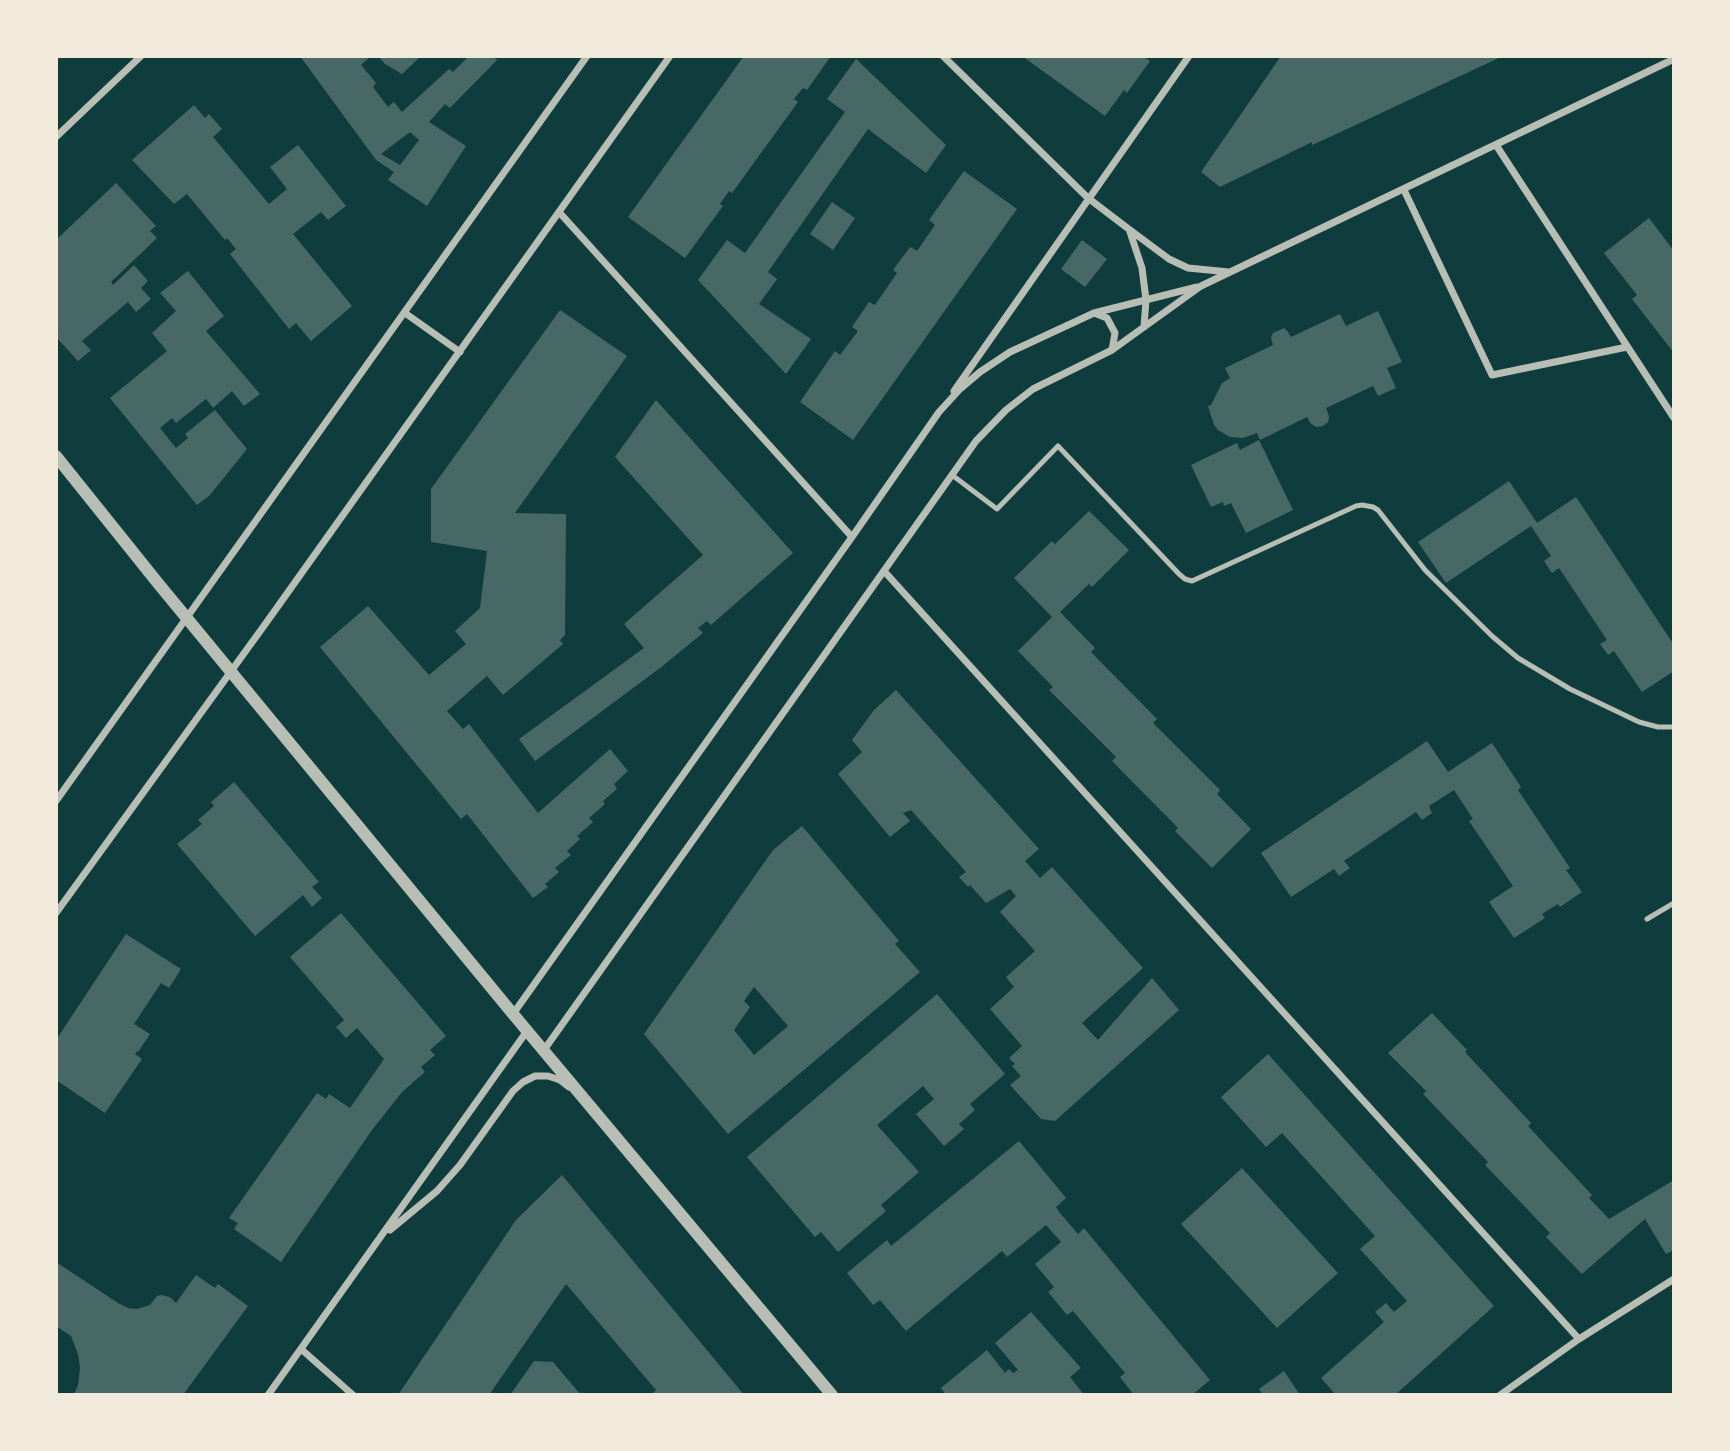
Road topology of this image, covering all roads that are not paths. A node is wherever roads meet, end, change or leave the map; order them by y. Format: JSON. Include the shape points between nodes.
{"nodes":[{"id":1,"x":141,"y":56,"type":"edge"},
{"id":2,"x":587,"y":56,"type":"edge"},
{"id":3,"x":670,"y":56,"type":"edge"},
{"id":4,"x":943,"y":56,"type":"edge"},
{"id":5,"x":1189,"y":56,"type":"edge"},
{"id":6,"x":1674,"y":60,"type":"edge"},
{"id":7,"x":56,"y":137,"type":"edge"},
{"id":8,"x":1496,"y":145,"type":"junction"},
{"id":9,"x":1404,"y":190,"type":"junction"},
{"id":10,"x":1088,"y":198,"type":"junction"},
{"id":11,"x":559,"y":212,"type":"junction"},
{"id":12,"x":1130,"y":230,"type":"junction"},
{"id":13,"x":1229,"y":272,"type":"junction"},
{"id":14,"x":1201,"y":286,"type":"junction"},
{"id":15,"x":1146,"y":300,"type":"junction"},
{"id":16,"x":405,"y":313,"type":"junction"},
{"id":17,"x":1094,"y":313,"type":"junction"},
{"id":18,"x":1144,"y":327,"type":"junction"},
{"id":19,"x":1627,"y":347,"type":"junction"},
{"id":20,"x":1112,"y":350,"type":"junction"},
{"id":21,"x":460,"y":352,"type":"junction"},
{"id":22,"x":939,"y":412,"type":"junction"},
{"id":23,"x":1674,"y":418,"type":"edge"},
{"id":24,"x":56,"y":456,"type":"edge"},
{"id":25,"x":952,"y":475,"type":"junction"},
{"id":26,"x":852,"y":537,"type":"junction"},
{"id":27,"x":884,"y":571,"type":"junction"},
{"id":28,"x":186,"y":617,"type":"junction"},
{"id":29,"x":231,"y":671,"type":"junction"},
{"id":30,"x":1674,"y":727,"type":"edge"},
{"id":31,"x":56,"y":801,"type":"edge"},
{"id":32,"x":1674,"y":903,"type":"edge"},
{"id":33,"x":56,"y":913,"type":"edge"},
{"id":34,"x":1647,"y":919,"type":"dead end"},
{"id":35,"x":513,"y":1014,"type":"junction"},
{"id":36,"x":527,"y":1031,"type":"junction"},
{"id":37,"x":544,"y":1050,"type":"junction"},
{"id":38,"x":583,"y":1098,"type":"junction"},
{"id":39,"x":381,"y":1238,"type":"junction"},
{"id":40,"x":1674,"y":1279,"type":"edge"},
{"id":41,"x":1579,"y":1339,"type":"junction"},
{"id":42,"x":300,"y":1349,"type":"junction"},
{"id":43,"x":268,"y":1395,"type":"edge"},
{"id":44,"x":353,"y":1395,"type":"edge"},
{"id":45,"x":832,"y":1395,"type":"edge"},
{"id":46,"x":1500,"y":1395,"type":"edge"}],
"edges":[{"from":1,"to":7,"type":"street"},
{"from":2,"to":16,"type":"street"},
{"from":3,"to":11,"type":"street"},
{"from":4,"to":10,"type":"street"},
{"from":5,"to":10,"type":"street"},
{"from":6,"to":8,"type":"street"},
{"from":8,"to":9,"type":"street"},
{"from":8,"to":19,"type":"street"},
{"from":9,"to":13,"type":"street"},
{"from":9,"to":19,"type":"street","via":[[1492,375]]},
{"from":10,"to":12,"type":"street"},
{"from":10,"to":22,"type":"street"},
{"from":11,"to":21,"type":"street"},
{"from":11,"to":26,"type":"street"},
{"from":12,"to":13,"type":"street","via":[[1188,268]]},
{"from":12,"to":15,"type":"street"},
{"from":13,"to":14,"type":"street"},
{"from":14,"to":15,"type":"street"},
{"from":14,"to":18,"type":"street"},
{"from":15,"to":17,"type":"street"},
{"from":15,"to":18,"type":"street"},
{"from":16,"to":21,"type":"street"},
{"from":16,"to":28,"type":"street"},
{"from":17,"to":20,"type":"street","via":[[1107,318],[1115,333]]},
{"from":17,"to":22,"type":"street","via":[[1010,352],[980,372]]},
{"from":18,"to":20,"type":"street"},
{"from":19,"to":23,"type":"street"},
{"from":20,"to":25,"type":"street","via":[[1033,390],[1006,410]]},
{"from":21,"to":29,"type":"street"},
{"from":22,"to":26,"type":"street"},
{"from":24,"to":28,"type":"street"},
{"from":25,"to":27,"type":"street"},
{"from":25,"to":30,"type":"lane","via":[[997,509],[1058,446],[1179,574],[1192,581],[1356,506],[1373,507],[1425,570],[1518,658],[1639,722]]},
{"from":26,"to":35,"type":"street"},
{"from":27,"to":37,"type":"street"},
{"from":27,"to":41,"type":"street"},
{"from":28,"to":29,"type":"street"},
{"from":28,"to":31,"type":"street"},
{"from":29,"to":33,"type":"street"},
{"from":29,"to":35,"type":"street"},
{"from":32,"to":34,"type":"lane"},
{"from":35,"to":36,"type":"street"},
{"from":36,"to":37,"type":"street"},
{"from":36,"to":39,"type":"street"},
{"from":37,"to":38,"type":"street"},
{"from":38,"to":39,"type":"street","via":[[548,1076],[523,1082],[437,1191]]},
{"from":38,"to":45,"type":"street"},
{"from":39,"to":42,"type":"street"},
{"from":40,"to":41,"type":"street"},
{"from":41,"to":46,"type":"street"},
{"from":42,"to":43,"type":"street"},
{"from":42,"to":44,"type":"street"}]}
